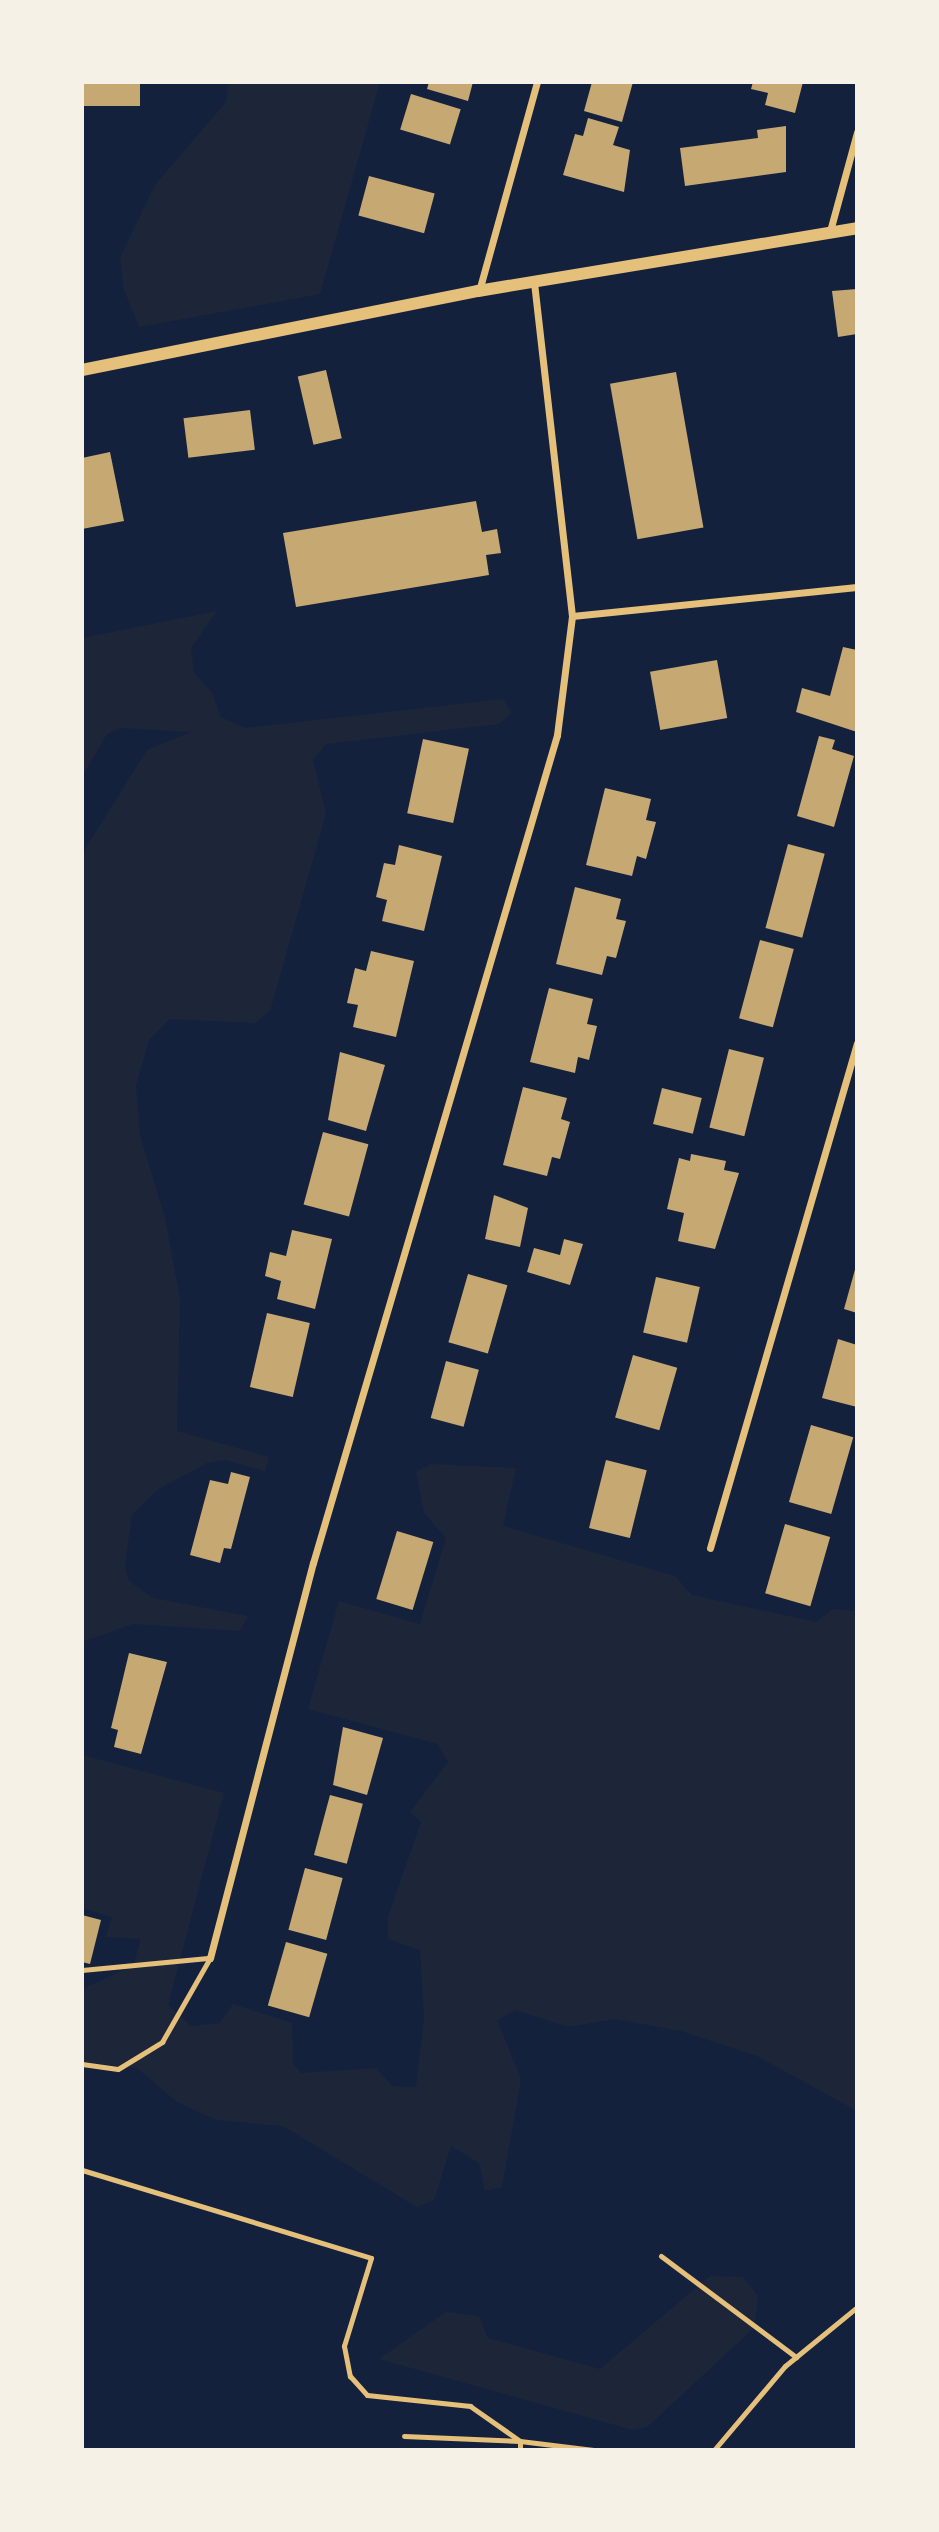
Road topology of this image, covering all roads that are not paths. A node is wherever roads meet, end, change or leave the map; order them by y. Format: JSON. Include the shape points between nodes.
{"nodes":[{"id":1,"x":537,"y":82,"type":"edge"},
{"id":2,"x":857,"y":132,"type":"edge"},
{"id":3,"x":857,"y":228,"type":"edge"},
{"id":4,"x":830,"y":231,"type":"junction"},
{"id":5,"x":534,"y":282,"type":"junction"},
{"id":6,"x":478,"y":291,"type":"junction"},
{"id":7,"x":82,"y":370,"type":"edge"},
{"id":8,"x":857,"y":587,"type":"edge"},
{"id":9,"x":572,"y":615,"type":"junction"},
{"id":10,"x":857,"y":1043,"type":"edge"},
{"id":11,"x":710,"y":1548,"type":"dead end"},
{"id":12,"x":211,"y":1958,"type":"junction"},
{"id":13,"x":82,"y":1970,"type":"edge"},
{"id":14,"x":82,"y":2064,"type":"edge"},
{"id":15,"x":82,"y":2169,"type":"edge"},
{"id":16,"x":661,"y":2256,"type":"dead end"},
{"id":17,"x":857,"y":2307,"type":"edge"},
{"id":18,"x":796,"y":2357,"type":"junction"},
{"id":19,"x":404,"y":2436,"type":"dead end"},
{"id":20,"x":520,"y":2441,"type":"junction"},
{"id":21,"x":520,"y":2450,"type":"edge"},
{"id":22,"x":593,"y":2450,"type":"edge"},
{"id":23,"x":714,"y":2450,"type":"edge"}],
"edges":[{"from":1,"to":6,"type":"street"},
{"from":2,"to":4,"type":"street"},
{"from":3,"to":4,"type":"street"},
{"from":4,"to":5,"type":"street"},
{"from":5,"to":6,"type":"street"},
{"from":5,"to":9,"type":"street"},
{"from":6,"to":7,"type":"street"},
{"from":8,"to":9,"type":"street"},
{"from":9,"to":12,"type":"street","via":[[557,735],[313,1563]]},
{"from":10,"to":11,"type":"street"},
{"from":12,"to":13,"type":"lane"},
{"from":12,"to":14,"type":"lane","via":[[180,2018],[155,2049],[118,2069]]},
{"from":15,"to":20,"type":"lane","via":[[371,2258],[344,2346],[350,2376],[367,2395],[470,2406]]},
{"from":16,"to":18,"type":"lane"},
{"from":17,"to":18,"type":"lane"},
{"from":18,"to":23,"type":"lane"},
{"from":19,"to":20,"type":"lane"},
{"from":20,"to":21,"type":"lane"},
{"from":20,"to":22,"type":"lane"}]}
